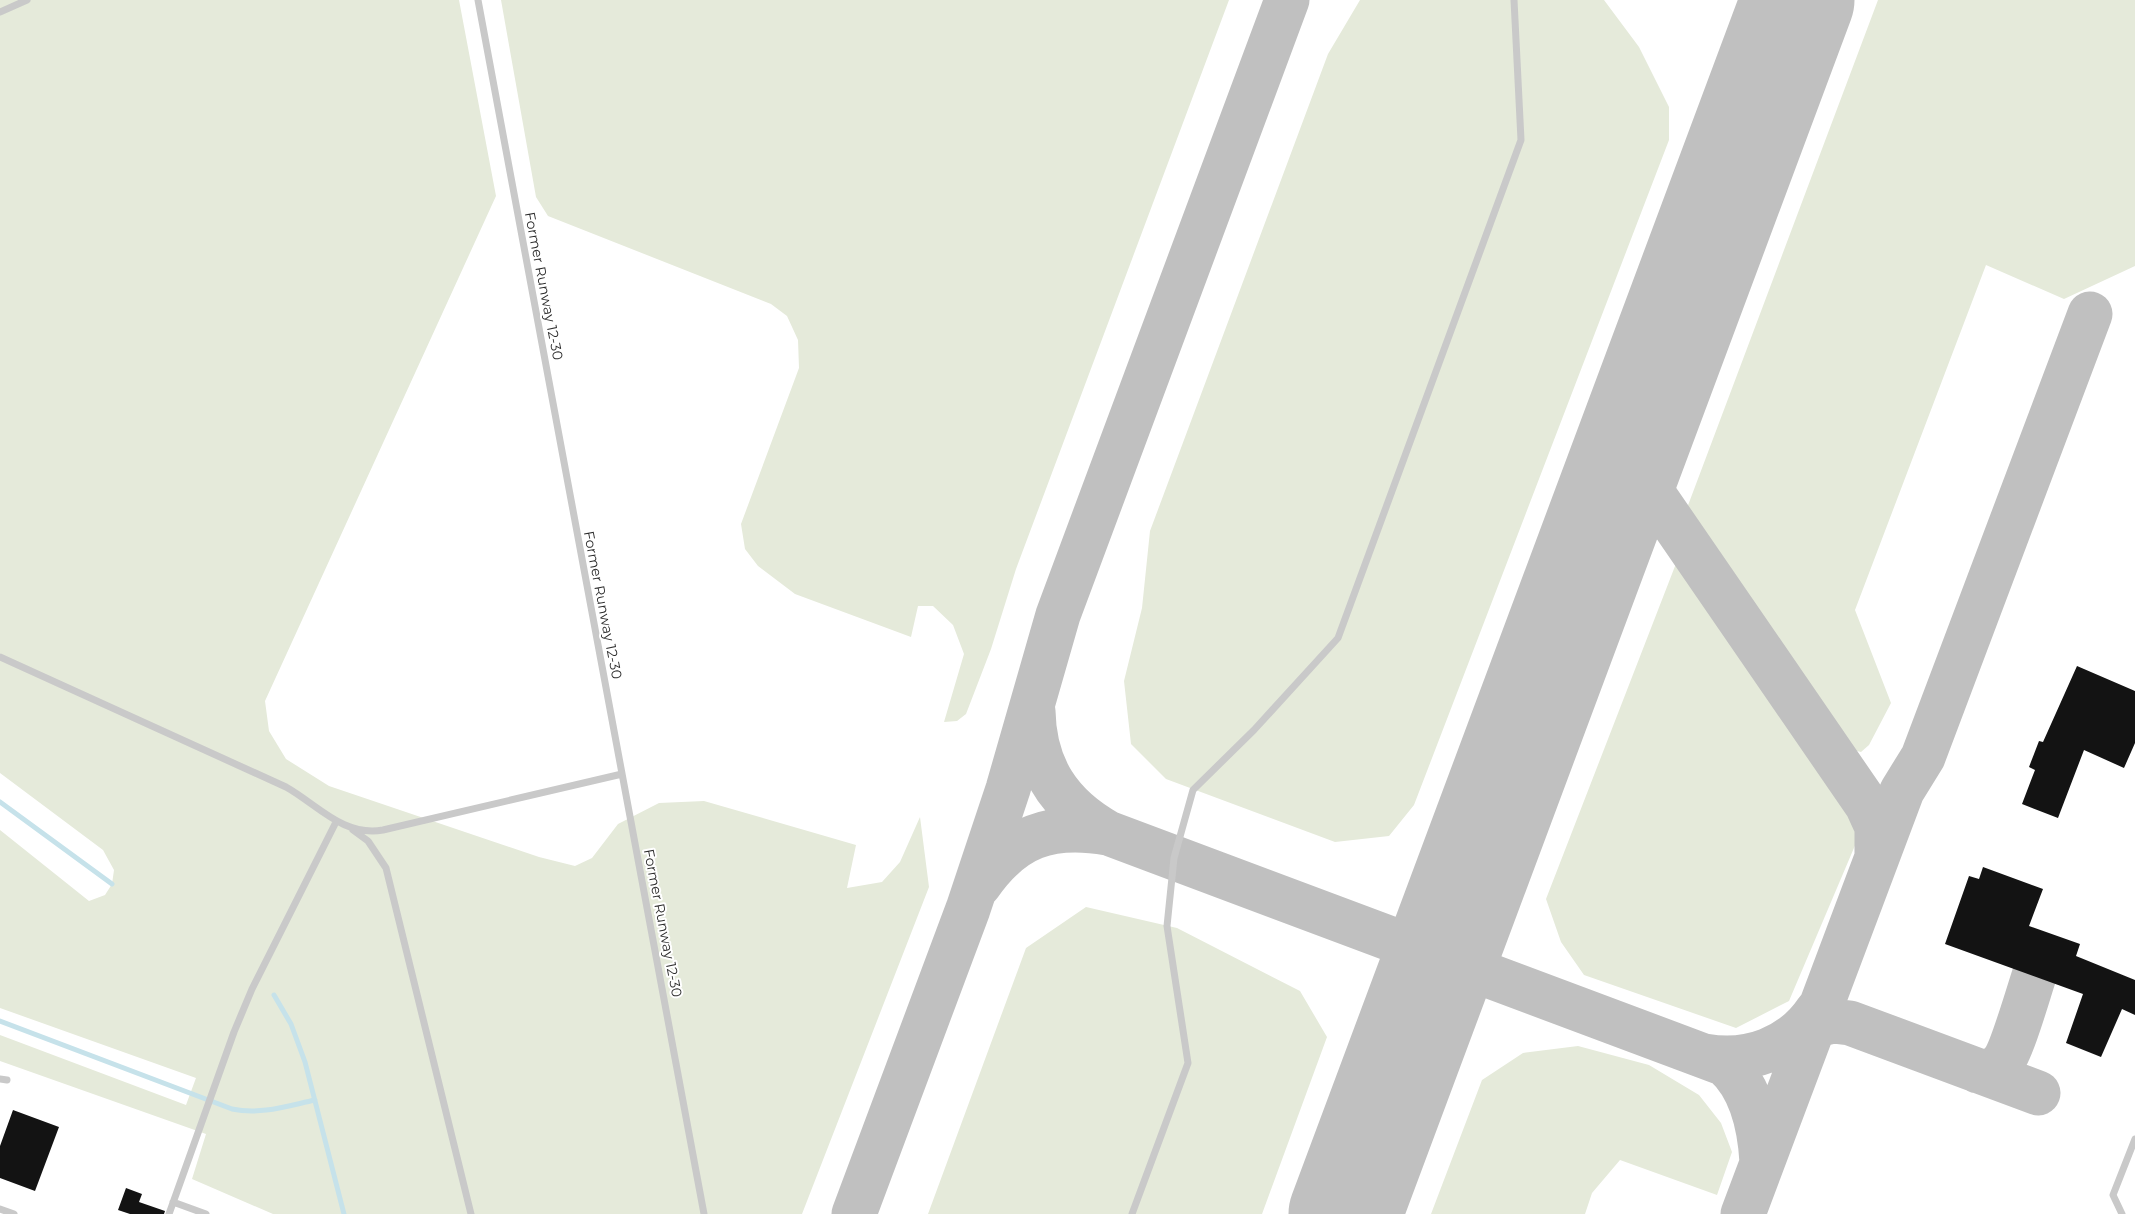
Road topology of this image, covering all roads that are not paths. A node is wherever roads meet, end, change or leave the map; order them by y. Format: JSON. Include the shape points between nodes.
{"nodes":[{"id":1,"x":27,"y":0,"type":"edge"},
{"id":2,"x":478,"y":0,"type":"edge"},
{"id":3,"x":1514,"y":0,"type":"edge"},
{"id":4,"x":0,"y":12,"type":"edge"},
{"id":5,"x":0,"y":657,"type":"edge"},
{"id":6,"x":622,"y":774,"type":"junction"},
{"id":7,"x":336,"y":822,"type":"junction"},
{"id":8,"x":351,"y":829,"type":"junction"},
{"id":9,"x":2135,"y":1139,"type":"edge"},
{"id":10,"x":173,"y":1202,"type":"junction"},
{"id":11,"x":0,"y":1209,"type":"edge"},
{"id":12,"x":2118,"y":1213,"type":"edge"},
{"id":13,"x":14,"y":1214,"type":"edge"},
{"id":14,"x":169,"y":1214,"type":"edge"},
{"id":15,"x":206,"y":1214,"type":"edge"},
{"id":16,"x":471,"y":1214,"type":"edge"},
{"id":17,"x":704,"y":1214,"type":"edge"},
{"id":18,"x":1132,"y":1214,"type":"edge"}],
"edges":[{"from":1,"to":4,"type":"lane"},
{"from":2,"to":6,"type":"lane","name":"Former Runway 12-30"},
{"from":3,"to":18,"type":"lane","via":[[1521,140],[1338,638],[1254,730],[1193,790],[1174,858],[1167,926],[1188,1062]]},
{"from":5,"to":7,"type":"lane","via":[[286,787]]},
{"from":6,"to":8,"type":"lane","via":[[383,830],[372,832]]},
{"from":6,"to":17,"type":"lane","name":"Former Runway 12-30"},
{"from":7,"to":8,"type":"lane"},
{"from":7,"to":10,"type":"lane","via":[[252,989]]},
{"from":8,"to":16,"type":"lane","via":[[368,841],[386,868]]},
{"from":9,"to":12,"type":"lane","via":[[2114,1195]]},
{"from":10,"to":14,"type":"lane"},
{"from":10,"to":15,"type":"lane"},
{"from":11,"to":13,"type":"lane"}]}
